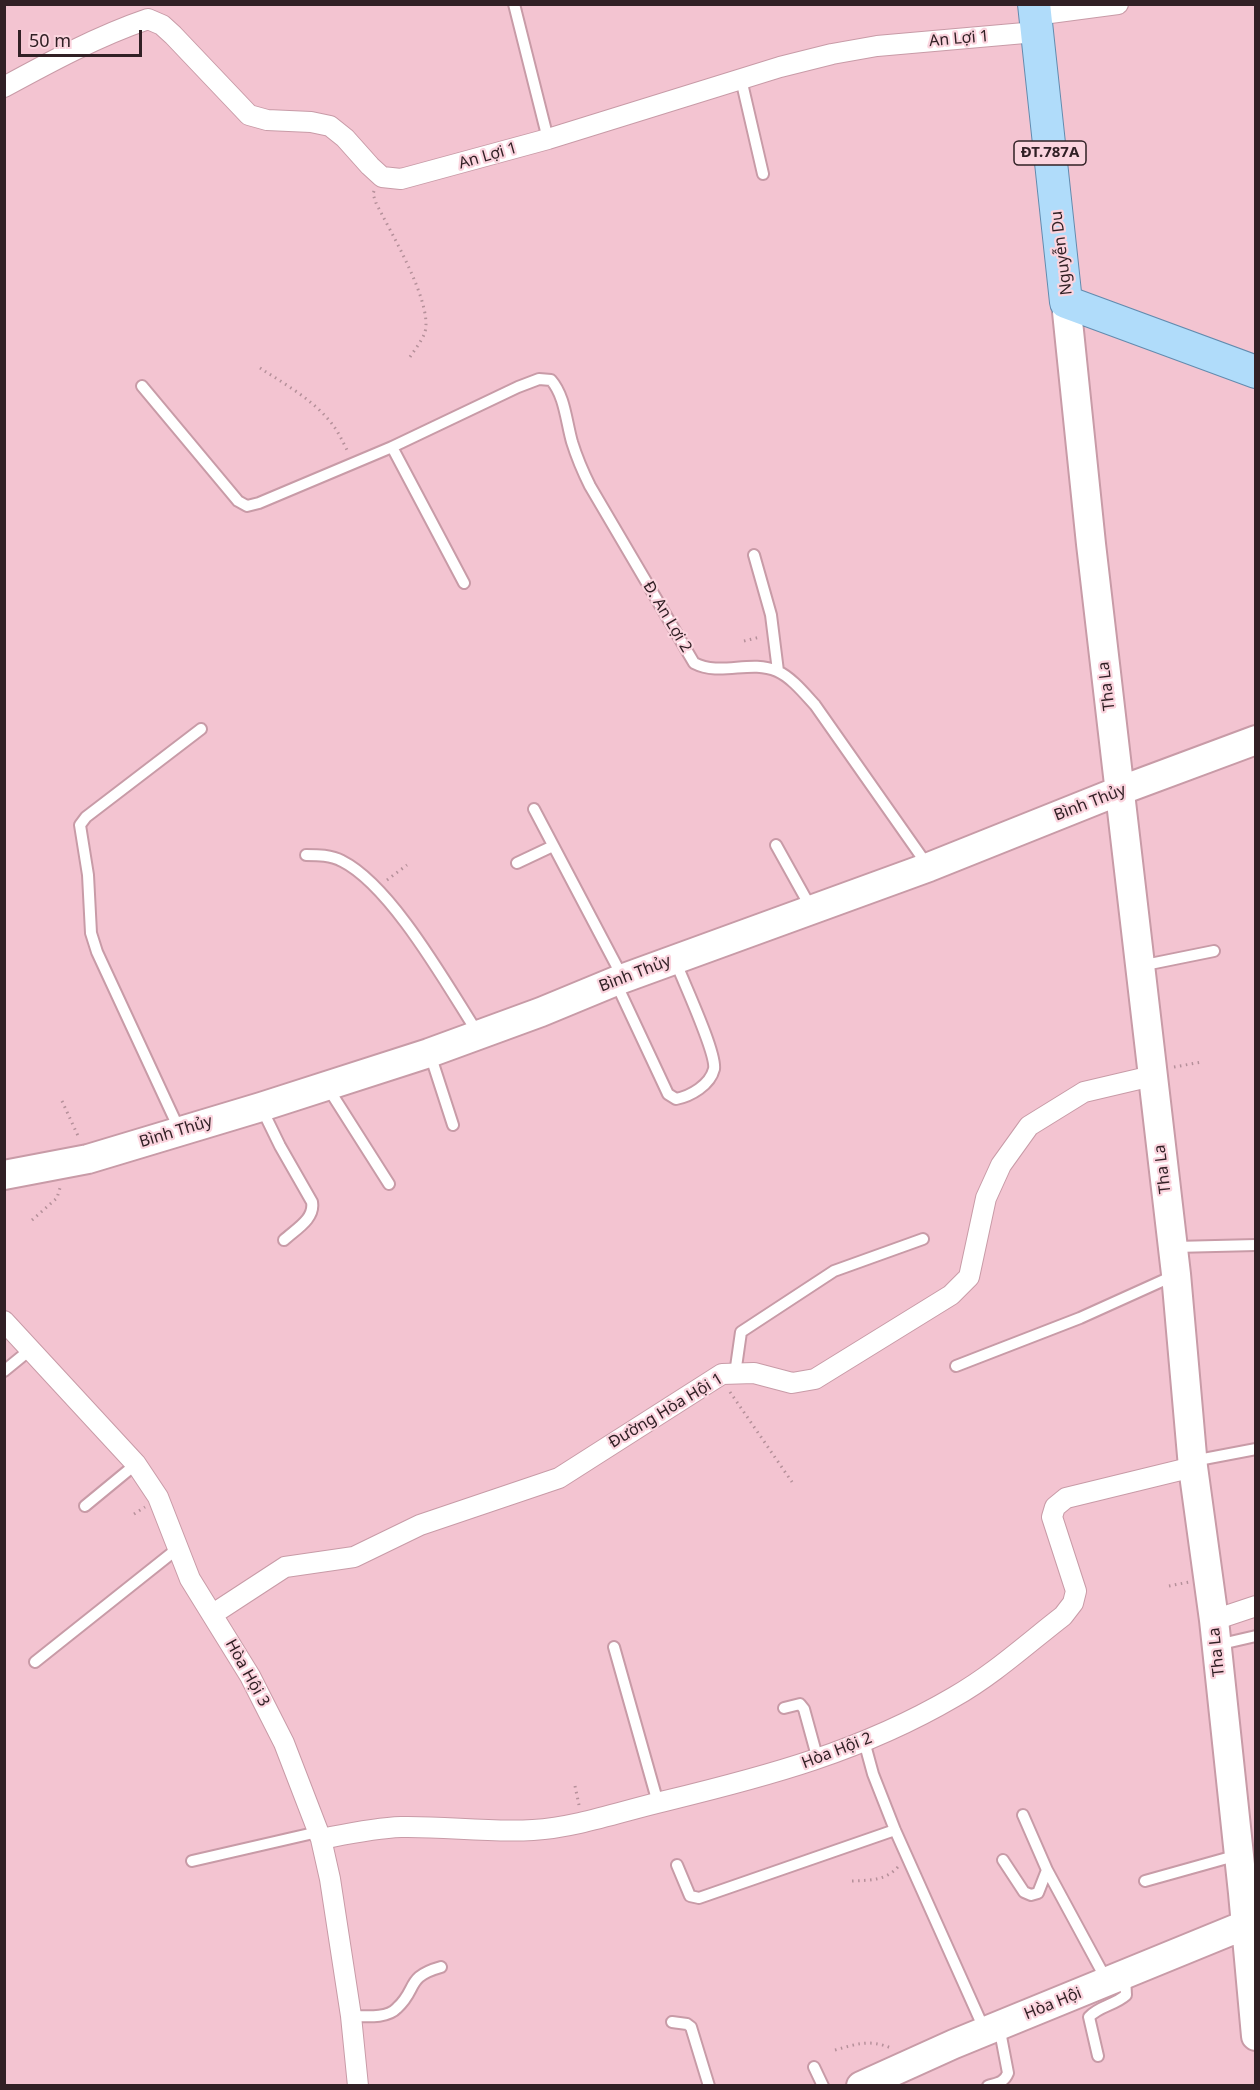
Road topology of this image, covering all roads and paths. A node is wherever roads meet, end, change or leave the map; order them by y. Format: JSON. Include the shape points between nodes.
{"nodes":[{"id":1,"x":514,"y":4,"type":"edge"},
{"id":2,"x":1118,"y":4,"type":"edge"},
{"id":3,"x":147,"y":12,"type":"edge"},
{"id":4,"x":1035,"y":17,"type":"edge"},
{"id":5,"x":741,"y":79,"type":"junction"},
{"id":6,"x":4,"y":87,"type":"edge"},
{"id":7,"x":548,"y":139,"type":"junction"},
{"id":8,"x":763,"y":174,"type":"dead end"},
{"id":9,"x":382,"y":177,"type":"junction"},
{"id":10,"x":1066,"y":303,"type":"junction"},
{"id":11,"x":408,"y":360,"type":"dead end"},
{"id":12,"x":260,"y":368,"type":"dead end"},
{"id":13,"x":1256,"y":372,"type":"edge"},
{"id":14,"x":142,"y":386,"type":"dead end"},
{"id":15,"x":392,"y":447,"type":"junction"},
{"id":16,"x":354,"y":464,"type":"junction"},
{"id":17,"x":754,"y":555,"type":"dead end"},
{"id":18,"x":464,"y":583,"type":"dead end"},
{"id":19,"x":778,"y":671,"type":"junction"},
{"id":20,"x":201,"y":729,"type":"dead end"},
{"id":21,"x":1256,"y":740,"type":"edge"},
{"id":22,"x":1119,"y":791,"type":"junction"},
{"id":23,"x":534,"y":809,"type":"dead end"},
{"id":24,"x":776,"y":845,"type":"dead end"},
{"id":25,"x":553,"y":846,"type":"junction"},
{"id":26,"x":306,"y":855,"type":"dead end"},
{"id":27,"x":517,"y":863,"type":"dead end"},
{"id":28,"x":407,"y":865,"type":"dead end"},
{"id":29,"x":928,"y":867,"type":"junction"},
{"id":30,"x":376,"y":889,"type":"junction"},
{"id":31,"x":811,"y":909,"type":"junction"},
{"id":32,"x":1214,"y":951,"type":"dead end"},
{"id":33,"x":675,"y":960,"type":"junction"},
{"id":34,"x":1139,"y":967,"type":"junction"},
{"id":35,"x":620,"y":980,"type":"junction"},
{"id":36,"x":479,"y":1035,"type":"junction"},
{"id":37,"x":429,"y":1053,"type":"junction"},
{"id":38,"x":1202,"y":1062,"type":"dead end"},
{"id":39,"x":1151,"y":1073,"type":"junction"},
{"id":40,"x":327,"y":1086,"type":"junction"},
{"id":41,"x":62,"y":1101,"type":"dead end"},
{"id":42,"x":261,"y":1107,"type":"junction"},
{"id":43,"x":453,"y":1125,"type":"dead end"},
{"id":44,"x":181,"y":1131,"type":"junction"},
{"id":45,"x":77,"y":1160,"type":"junction"},
{"id":46,"x":4,"y":1175,"type":"edge"},
{"id":47,"x":389,"y":1184,"type":"dead end"},
{"id":48,"x":32,"y":1220,"type":"dead end"},
{"id":49,"x":923,"y":1239,"type":"dead end"},
{"id":50,"x":284,"y":1240,"type":"dead end"},
{"id":51,"x":1256,"y":1245,"type":"edge"},
{"id":52,"x":1174,"y":1261,"type":"junction"},
{"id":53,"x":4,"y":1321,"type":"edge"},
{"id":54,"x":31,"y":1349,"type":"junction"},
{"id":55,"x":956,"y":1366,"type":"dead end"},
{"id":56,"x":4,"y":1371,"type":"edge"},
{"id":57,"x":727,"y":1375,"type":"junction"},
{"id":58,"x":1256,"y":1449,"type":"edge"},
{"id":59,"x":136,"y":1464,"type":"junction"},
{"id":60,"x":1193,"y":1464,"type":"junction"},
{"id":61,"x":792,"y":1482,"type":"dead end"},
{"id":62,"x":85,"y":1506,"type":"dead end"},
{"id":63,"x":177,"y":1549,"type":"junction"},
{"id":64,"x":1256,"y":1606,"type":"edge"},
{"id":65,"x":213,"y":1614,"type":"junction"},
{"id":66,"x":1215,"y":1632,"type":"junction"},
{"id":67,"x":1256,"y":1636,"type":"edge"},
{"id":68,"x":614,"y":1647,"type":"dead end"},
{"id":69,"x":35,"y":1662,"type":"dead end"},
{"id":70,"x":784,"y":1708,"type":"dead end"},
{"id":71,"x":864,"y":1741,"type":"junction"},
{"id":72,"x":818,"y":1760,"type":"junction"},
{"id":73,"x":658,"y":1803,"type":"junction"},
{"id":74,"x":1023,"y":1815,"type":"dead end"},
{"id":75,"x":895,"y":1830,"type":"junction"},
{"id":76,"x":320,"y":1835,"type":"junction"},
{"id":77,"x":906,"y":1853,"type":"junction"},
{"id":78,"x":1242,"y":1858,"type":"junction"},
{"id":79,"x":1003,"y":1860,"type":"dead end"},
{"id":80,"x":192,"y":1861,"type":"dead end"},
{"id":81,"x":677,"y":1865,"type":"dead end"},
{"id":82,"x":1047,"y":1870,"type":"junction"},
{"id":83,"x":852,"y":1881,"type":"dead end"},
{"id":84,"x":1145,"y":1881,"type":"dead end"},
{"id":85,"x":1249,"y":1890,"type":"edge"},
{"id":86,"x":1245,"y":1925,"type":"junction"},
{"id":87,"x":441,"y":1967,"type":"dead end"},
{"id":88,"x":1116,"y":1977,"type":"junction"},
{"id":89,"x":351,"y":2016,"type":"junction"},
{"id":90,"x":672,"y":2022,"type":"dead end"},
{"id":91,"x":992,"y":2029,"type":"junction"},
{"id":92,"x":1256,"y":2036,"type":"edge"},
{"id":93,"x":835,"y":2050,"type":"dead end"},
{"id":94,"x":1098,"y":2056,"type":"dead end"},
{"id":95,"x":814,"y":2067,"type":"dead end"},
{"id":96,"x":903,"y":2067,"type":"junction"},
{"id":97,"x":358,"y":2085,"type":"edge"},
{"id":98,"x":709,"y":2085,"type":"edge"},
{"id":99,"x":823,"y":2085,"type":"edge"},
{"id":100,"x":861,"y":2085,"type":"edge"},
{"id":101,"x":988,"y":2085,"type":"edge"}],
"edges":[{"from":1,"to":7,"type":"lane"},
{"from":2,"to":4,"type":"street","name":"An Lợi 1"},
{"from":3,"to":6,"type":"street"},
{"from":3,"to":9,"type":"street","via":[[249,115],[330,126]]},
{"from":4,"to":5,"type":"street","name":"An Lợi 1","via":[[877,46]]},
{"from":4,"to":10,"type":"main road","name":"Nguyễn Du","number":"ĐT.787A"},
{"from":5,"to":7,"type":"street","name":"An Lợi 1"},
{"from":5,"to":8,"type":"lane"},
{"from":7,"to":9,"type":"street","name":"An Lợi 1","via":[[411,177]]},
{"from":9,"to":11,"type":"path","via":[[373,194],[417,286],[425,320],[425,332]]},
{"from":10,"to":13,"type":"main road","name":"Nguyễn Du"},
{"from":10,"to":22,"type":"street","name":"Tha La"},
{"from":12,"to":16,"type":"path","via":[[328,418]]},
{"from":14,"to":16,"type":"lane","via":[[238,501],[247,506]]},
{"from":15,"to":16,"type":"lane"},
{"from":15,"to":18,"type":"lane"},
{"from":15,"to":19,"type":"lane","name":"Đ. An Lợi 2","via":[[539,379],[551,380],[559,389],[580,467],[694,663],[705,669],[760,666]]},
{"from":17,"to":19,"type":"lane","via":[[771,615]]},
{"from":19,"to":29,"type":"lane","via":[[815,705]]},
{"from":20,"to":44,"type":"lane","via":[[80,825],[91,933],[97,952]]},
{"from":21,"to":22,"type":"street","name":"Bình Thủy"},
{"from":22,"to":29,"type":"street","name":"Bình Thủy"},
{"from":22,"to":34,"type":"street","name":"Tha La"},
{"from":23,"to":25,"type":"lane"},
{"from":24,"to":31,"type":"lane"},
{"from":25,"to":27,"type":"lane"},
{"from":25,"to":35,"type":"lane"},
{"from":26,"to":30,"type":"lane","via":[[342,861]]},
{"from":28,"to":30,"type":"path"},
{"from":29,"to":31,"type":"street","name":"Bình Thủy"},
{"from":30,"to":36,"type":"lane","via":[[415,936]]},
{"from":31,"to":33,"type":"street","name":"Bình Thủy"},
{"from":32,"to":34,"type":"lane"},
{"from":33,"to":35,"type":"street","name":"Bình Thủy"},
{"from":33,"to":35,"type":"lane","via":[[711,1050],[714,1067],[709,1080],[689,1096],[676,1099],[668,1094]]},
{"from":34,"to":39,"type":"street","name":"Tha La"},
{"from":35,"to":36,"type":"street","name":"Bình Thủy"},
{"from":36,"to":37,"type":"street","name":"Bình Thủy"},
{"from":37,"to":40,"type":"street","name":"Bình Thủy"},
{"from":37,"to":43,"type":"lane"},
{"from":38,"to":39,"type":"path"},
{"from":39,"to":52,"type":"street","name":"Tha La"},
{"from":39,"to":57,"type":"street","name":"Đường Hòa Hội 1","via":[[1084,1092],[1029,1126],[1001,1165],[986,1198],[969,1277],[951,1295],[815,1379],[792,1383],[754,1373]]},
{"from":40,"to":42,"type":"street","name":"Bình Thủy"},
{"from":40,"to":47,"type":"lane"},
{"from":41,"to":45,"type":"path"},
{"from":42,"to":44,"type":"street","name":"Bình Thủy"},
{"from":42,"to":50,"type":"lane","via":[[314,1210]]},
{"from":44,"to":45,"type":"street","name":"Bình Thủy"},
{"from":45,"to":46,"type":"street","name":"Bình Thủy"},
{"from":45,"to":48,"type":"path","via":[[57,1198]]},
{"from":49,"to":57,"type":"lane","via":[[834,1271],[741,1332]]},
{"from":51,"to":52,"type":"lane"},
{"from":52,"to":55,"type":"lane","via":[[1080,1318]]},
{"from":52,"to":60,"type":"street","name":"Tha La"},
{"from":53,"to":54,"type":"street","name":"Hòa Hội 3"},
{"from":54,"to":56,"type":"lane"},
{"from":54,"to":59,"type":"street","name":"Hòa Hội 3"},
{"from":57,"to":61,"type":"path"},
{"from":57,"to":65,"type":"street","name":"Đường Hòa Hội 1","via":[[559,1478],[420,1525],[354,1557],[285,1568]]},
{"from":58,"to":60,"type":"lane"},
{"from":59,"to":62,"type":"lane"},
{"from":59,"to":63,"type":"street","name":"Hòa Hội 3","via":[[158,1497]]},
{"from":60,"to":66,"type":"street","name":"Tha La"},
{"from":60,"to":71,"type":"street","name":"Hòa Hội 2","via":[[1066,1498],[1054,1507],[1052,1517],[1076,1591],[1073,1604],[1063,1616],[956,1696]]},
{"from":63,"to":65,"type":"street","name":"Hòa Hội 3","via":[[190,1579]]},
{"from":63,"to":69,"type":"lane"},
{"from":64,"to":66,"type":"street"},
{"from":65,"to":76,"type":"street","name":"Hòa Hội 3","via":[[284,1743]]},
{"from":66,"to":67,"type":"lane"},
{"from":66,"to":78,"type":"street","name":"Tha La"},
{"from":68,"to":73,"type":"lane"},
{"from":70,"to":72,"type":"lane","via":[[800,1704],[804,1709]]},
{"from":71,"to":72,"type":"street","name":"Hòa Hội 2"},
{"from":71,"to":75,"type":"lane"},
{"from":72,"to":73,"type":"street","name":"Hòa Hội 2"},
{"from":73,"to":76,"type":"street","name":"Hòa Hội 2","via":[[565,1826],[532,1830],[402,1827]]},
{"from":74,"to":82,"type":"lane"},
{"from":75,"to":77,"type":"lane"},
{"from":75,"to":81,"type":"lane","via":[[699,1898],[690,1896]]},
{"from":76,"to":80,"type":"lane"},
{"from":76,"to":89,"type":"street","name":"Hòa Hội 3"},
{"from":77,"to":83,"type":"path","via":[[891,1875]]},
{"from":77,"to":91,"type":"lane"},
{"from":78,"to":84,"type":"lane"},
{"from":78,"to":85,"type":"street","name":"Tha La"},
{"from":79,"to":82,"type":"lane","via":[[1024,1892],[1031,1895],[1038,1893]]},
{"from":82,"to":88,"type":"lane"},
{"from":85,"to":86,"type":"street","name":"Tha La"},
{"from":86,"to":88,"type":"street","name":"Hòa Hội"},
{"from":86,"to":92,"type":"street","name":"Tha La"},
{"from":87,"to":89,"type":"lane","via":[[424,1972],[414,1981],[397,2010],[383,2015]]},
{"from":88,"to":91,"type":"street","name":"Hòa Hội"},
{"from":88,"to":94,"type":"lane","via":[[1126,1995],[1089,2017]]},
{"from":89,"to":97,"type":"street","name":"Hòa Hội 3"},
{"from":90,"to":98,"type":"lane","via":[[691,2027]]},
{"from":91,"to":96,"type":"street","name":"Hòa Hội"},
{"from":91,"to":101,"type":"lane","via":[[1008,2073],[1006,2079]]},
{"from":93,"to":96,"type":"path","via":[[878,2043],[891,2048]]},
{"from":95,"to":99,"type":"lane"},
{"from":96,"to":100,"type":"street","name":"Hòa Hội"}]}
